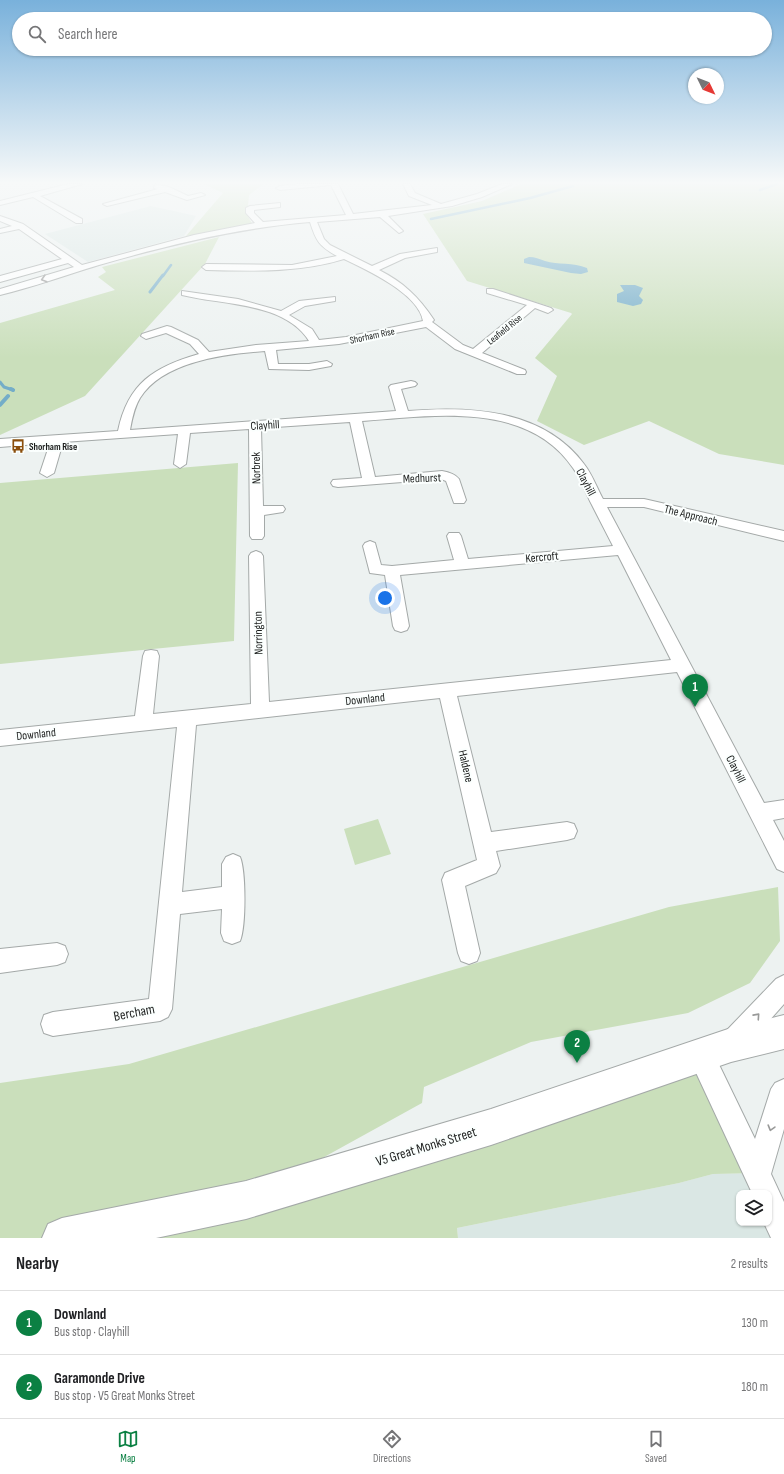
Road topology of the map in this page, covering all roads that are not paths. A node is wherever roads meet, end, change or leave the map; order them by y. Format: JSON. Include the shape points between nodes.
{"nodes":[{"id":1,"x":43,"y":242,"type":"edge"},
{"id":2,"x":179,"y":242,"type":"edge"},
{"id":3,"x":322,"y":242,"type":"edge"},
{"id":4,"x":434,"y":250,"type":"dead end"},
{"id":5,"x":343,"y":257,"type":"junction"},
{"id":6,"x":69,"y":260,"type":"junction"},
{"id":7,"x":206,"y":267,"type":"dead end"},
{"id":8,"x":81,"y":268,"type":"junction"},
{"id":9,"x":373,"y":269,"type":"junction"},
{"id":10,"x":0,"y":279,"type":"edge"},
{"id":11,"x":490,"y":291,"type":"dead end"},
{"id":12,"x":0,"y":292,"type":"edge"},
{"id":13,"x":185,"y":293,"type":"dead end"},
{"id":14,"x":332,"y":299,"type":"dead end"},
{"id":15,"x":534,"y":304,"type":"junction"},
{"id":16,"x":548,"y":310,"type":"dead end"},
{"id":17,"x":283,"y":314,"type":"junction"},
{"id":18,"x":427,"y":323,"type":"junction"},
{"id":19,"x":146,"y":336,"type":"dead end"},
{"id":20,"x":316,"y":344,"type":"junction"},
{"id":21,"x":270,"y":348,"type":"junction"},
{"id":22,"x":475,"y":353,"type":"junction"},
{"id":23,"x":207,"y":356,"type":"junction"},
{"id":24,"x":328,"y":364,"type":"dead end"},
{"id":25,"x":504,"y":365,"type":"junction"},
{"id":26,"x":493,"y":371,"type":"dead end"},
{"id":27,"x":521,"y":372,"type":"dead end"},
{"id":28,"x":411,"y":384,"type":"dead end"},
{"id":29,"x":403,"y":415,"type":"junction"},
{"id":30,"x":355,"y":418,"type":"junction"},
{"id":31,"x":255,"y":426,"type":"junction"},
{"id":32,"x":184,"y":431,"type":"junction"},
{"id":33,"x":123,"y":436,"type":"junction"},
{"id":34,"x":57,"y":440,"type":"junction"},
{"id":35,"x":0,"y":443,"type":"edge"},
{"id":36,"x":180,"y":464,"type":"dead end"},
{"id":37,"x":47,"y":473,"type":"dead end"},
{"id":38,"x":369,"y":480,"type":"junction"},
{"id":39,"x":338,"y":483,"type":"dead end"},
{"id":40,"x":459,"y":500,"type":"dead end"},
{"id":41,"x":598,"y":504,"type":"junction"},
{"id":42,"x":278,"y":509,"type":"dead end"},
{"id":43,"x":256,"y":510,"type":"junction"},
{"id":44,"x":257,"y":536,"type":"dead end"},
{"id":45,"x":454,"y":536,"type":"dead end"},
{"id":46,"x":784,"y":536,"type":"edge"},
{"id":47,"x":370,"y":546,"type":"dead end"},
{"id":48,"x":621,"y":550,"type":"junction"},
{"id":49,"x":256,"y":556,"type":"dead end"},
{"id":50,"x":462,"y":564,"type":"junction"},
{"id":51,"x":392,"y":572,"type":"junction"},
{"id":52,"x":401,"y":626,"type":"dead end"},
{"id":53,"x":151,"y":656,"type":"dead end"},
{"id":54,"x":683,"y":666,"type":"junction"},
{"id":55,"x":447,"y":690,"type":"junction"},
{"id":56,"x":260,"y":711,"type":"junction"},
{"id":57,"x":187,"y":719,"type":"junction"},
{"id":58,"x":143,"y":723,"type":"junction"},
{"id":59,"x":0,"y":738,"type":"edge"},
{"id":60,"x":784,"y":810,"type":"edge"},
{"id":61,"x":758,"y":813,"type":"junction"},
{"id":62,"x":567,"y":832,"type":"dead end"},
{"id":63,"x":483,"y":843,"type":"junction"},
{"id":64,"x":784,"y":862,"type":"edge"},
{"id":65,"x":234,"y":864,"type":"dead end"},
{"id":66,"x":233,"y":897,"type":"junction"},
{"id":67,"x":170,"y":904,"type":"junction"},
{"id":68,"x":232,"y":933,"type":"dead end"},
{"id":69,"x":469,"y":953,"type":"dead end"},
{"id":70,"x":57,"y":954,"type":"dead end"},
{"id":71,"x":0,"y":961,"type":"edge"},
{"id":72,"x":784,"y":987,"type":"edge"},
{"id":73,"x":53,"y":1024,"type":"dead end"},
{"id":74,"x":784,"y":1032,"type":"edge"},
{"id":75,"x":716,"y":1050,"type":"junction"},
{"id":76,"x":784,"y":1092,"type":"edge"},
{"id":77,"x":762,"y":1183,"type":"edge"},
{"id":78,"x":772,"y":1207,"type":"edge"},
{"id":79,"x":784,"y":1236,"type":"edge"},
{"id":80,"x":62,"y":1238,"type":"edge"}],
"edges":[{"from":1,"to":6,"type":"street"},
{"from":2,"to":8,"type":"street"},
{"from":3,"to":5,"type":"street"},
{"from":4,"to":9,"type":"street","via":[[403,256]]},
{"from":5,"to":7,"type":"street","via":[[301,268]]},
{"from":5,"to":9,"type":"street"},
{"from":6,"to":8,"type":"street"},
{"from":6,"to":10,"type":"street"},
{"from":8,"to":12,"type":"street","one_way":true},
{"from":9,"to":18,"type":"street","via":[[410,293],[424,311],[429,320]]},
{"from":11,"to":15,"type":"street","name":"Leafield Rise"},
{"from":13,"to":17,"type":"street","via":[[213,294]]},
{"from":14,"to":17,"type":"street","via":[[317,297]]},
{"from":15,"to":16,"type":"street","name":"Leafield Rise"},
{"from":15,"to":22,"type":"street","name":"Leafield Rise"},
{"from":17,"to":20,"type":"street","via":[[304,327],[313,336]]},
{"from":18,"to":20,"type":"street","name":"Shorham Rise","via":[[362,338]]},
{"from":18,"to":22,"type":"street","name":"Leafield Rise","via":[[459,347]]},
{"from":19,"to":23,"type":"street","via":[[162,326],[194,342]]},
{"from":20,"to":21,"type":"street","name":"Shorham Rise"},
{"from":21,"to":23,"type":"street","name":"Shorham Rise"},
{"from":21,"to":24,"type":"street","via":[[273,367]]},
{"from":22,"to":25,"type":"street","name":"Leafield Rise"},
{"from":23,"to":33,"type":"street","name":"Shorham Rise","via":[[167,370],[150,381],[137,394],[128,411]]},
{"from":25,"to":26,"type":"street"},
{"from":25,"to":27,"type":"street","name":"Leafield Rise"},
{"from":28,"to":29,"type":"street","via":[[393,384]]},
{"from":29,"to":30,"type":"street","name":"Clayhill"},
{"from":29,"to":41,"type":"street","name":"Clayhill","via":[[437,412],[486,414],[539,430],[559,445],[579,466]]},
{"from":30,"to":31,"type":"street","name":"Clayhill"},
{"from":30,"to":38,"type":"street"},
{"from":31,"to":32,"type":"street","name":"Clayhill"},
{"from":31,"to":43,"type":"street","name":"Norbrek"},
{"from":32,"to":33,"type":"street","name":"Clayhill"},
{"from":32,"to":36,"type":"street"},
{"from":33,"to":34,"type":"street","name":"Clayhill"},
{"from":34,"to":35,"type":"street","name":"Clayhill"},
{"from":34,"to":37,"type":"street"},
{"from":38,"to":39,"type":"street","name":"Medhurst"},
{"from":38,"to":40,"type":"street","name":"Medhurst","via":[[442,475],[452,479]]},
{"from":41,"to":46,"type":"street","name":"The Approach","via":[[644,503]]},
{"from":41,"to":48,"type":"street","name":"Clayhill"},
{"from":42,"to":43,"type":"street"},
{"from":43,"to":44,"type":"street","name":"Norbrek"},
{"from":45,"to":50,"type":"street"},
{"from":47,"to":51,"type":"street","name":"Kercroft","via":[[375,569]]},
{"from":48,"to":50,"type":"street","name":"Kercroft"},
{"from":48,"to":54,"type":"street","name":"Clayhill"},
{"from":49,"to":56,"type":"street","name":"Norrington"},
{"from":50,"to":51,"type":"street","name":"Kercroft"},
{"from":51,"to":52,"type":"street"},
{"from":53,"to":58,"type":"street"},
{"from":54,"to":55,"type":"street","name":"Downland"},
{"from":54,"to":61,"type":"street","name":"Clayhill"},
{"from":55,"to":56,"type":"street","name":"Downland"},
{"from":55,"to":63,"type":"street","name":"Haldene"},
{"from":56,"to":57,"type":"street","name":"Downland"},
{"from":57,"to":58,"type":"street","name":"Downland"},
{"from":57,"to":67,"type":"street","name":"Bercham"},
{"from":58,"to":59,"type":"street","name":"Downland"},
{"from":60,"to":61,"type":"street"},
{"from":61,"to":64,"type":"street","name":"Clayhill"},
{"from":62,"to":63,"type":"street"},
{"from":63,"to":69,"type":"street","name":"Haldene","via":[[489,866],[453,880]]},
{"from":65,"to":66,"type":"street"},
{"from":66,"to":67,"type":"street"},
{"from":66,"to":68,"type":"street"},
{"from":67,"to":73,"type":"street","name":"Bercham","via":[[160,1009]]},
{"from":70,"to":71,"type":"street"},
{"from":75,"to":72,"type":"street","one_way":true},
{"from":74,"to":75,"type":"street","name":"V5 Great Monks Street"},
{"from":75,"to":77,"type":"street"},
{"from":75,"to":80,"type":"street","name":"V5 Great Monks Street","via":[[490,1127],[246,1200]]},
{"from":76,"to":77,"type":"street","one_way":true,"via":[[780,1098]]},
{"from":78,"to":79,"type":"street"}]}
